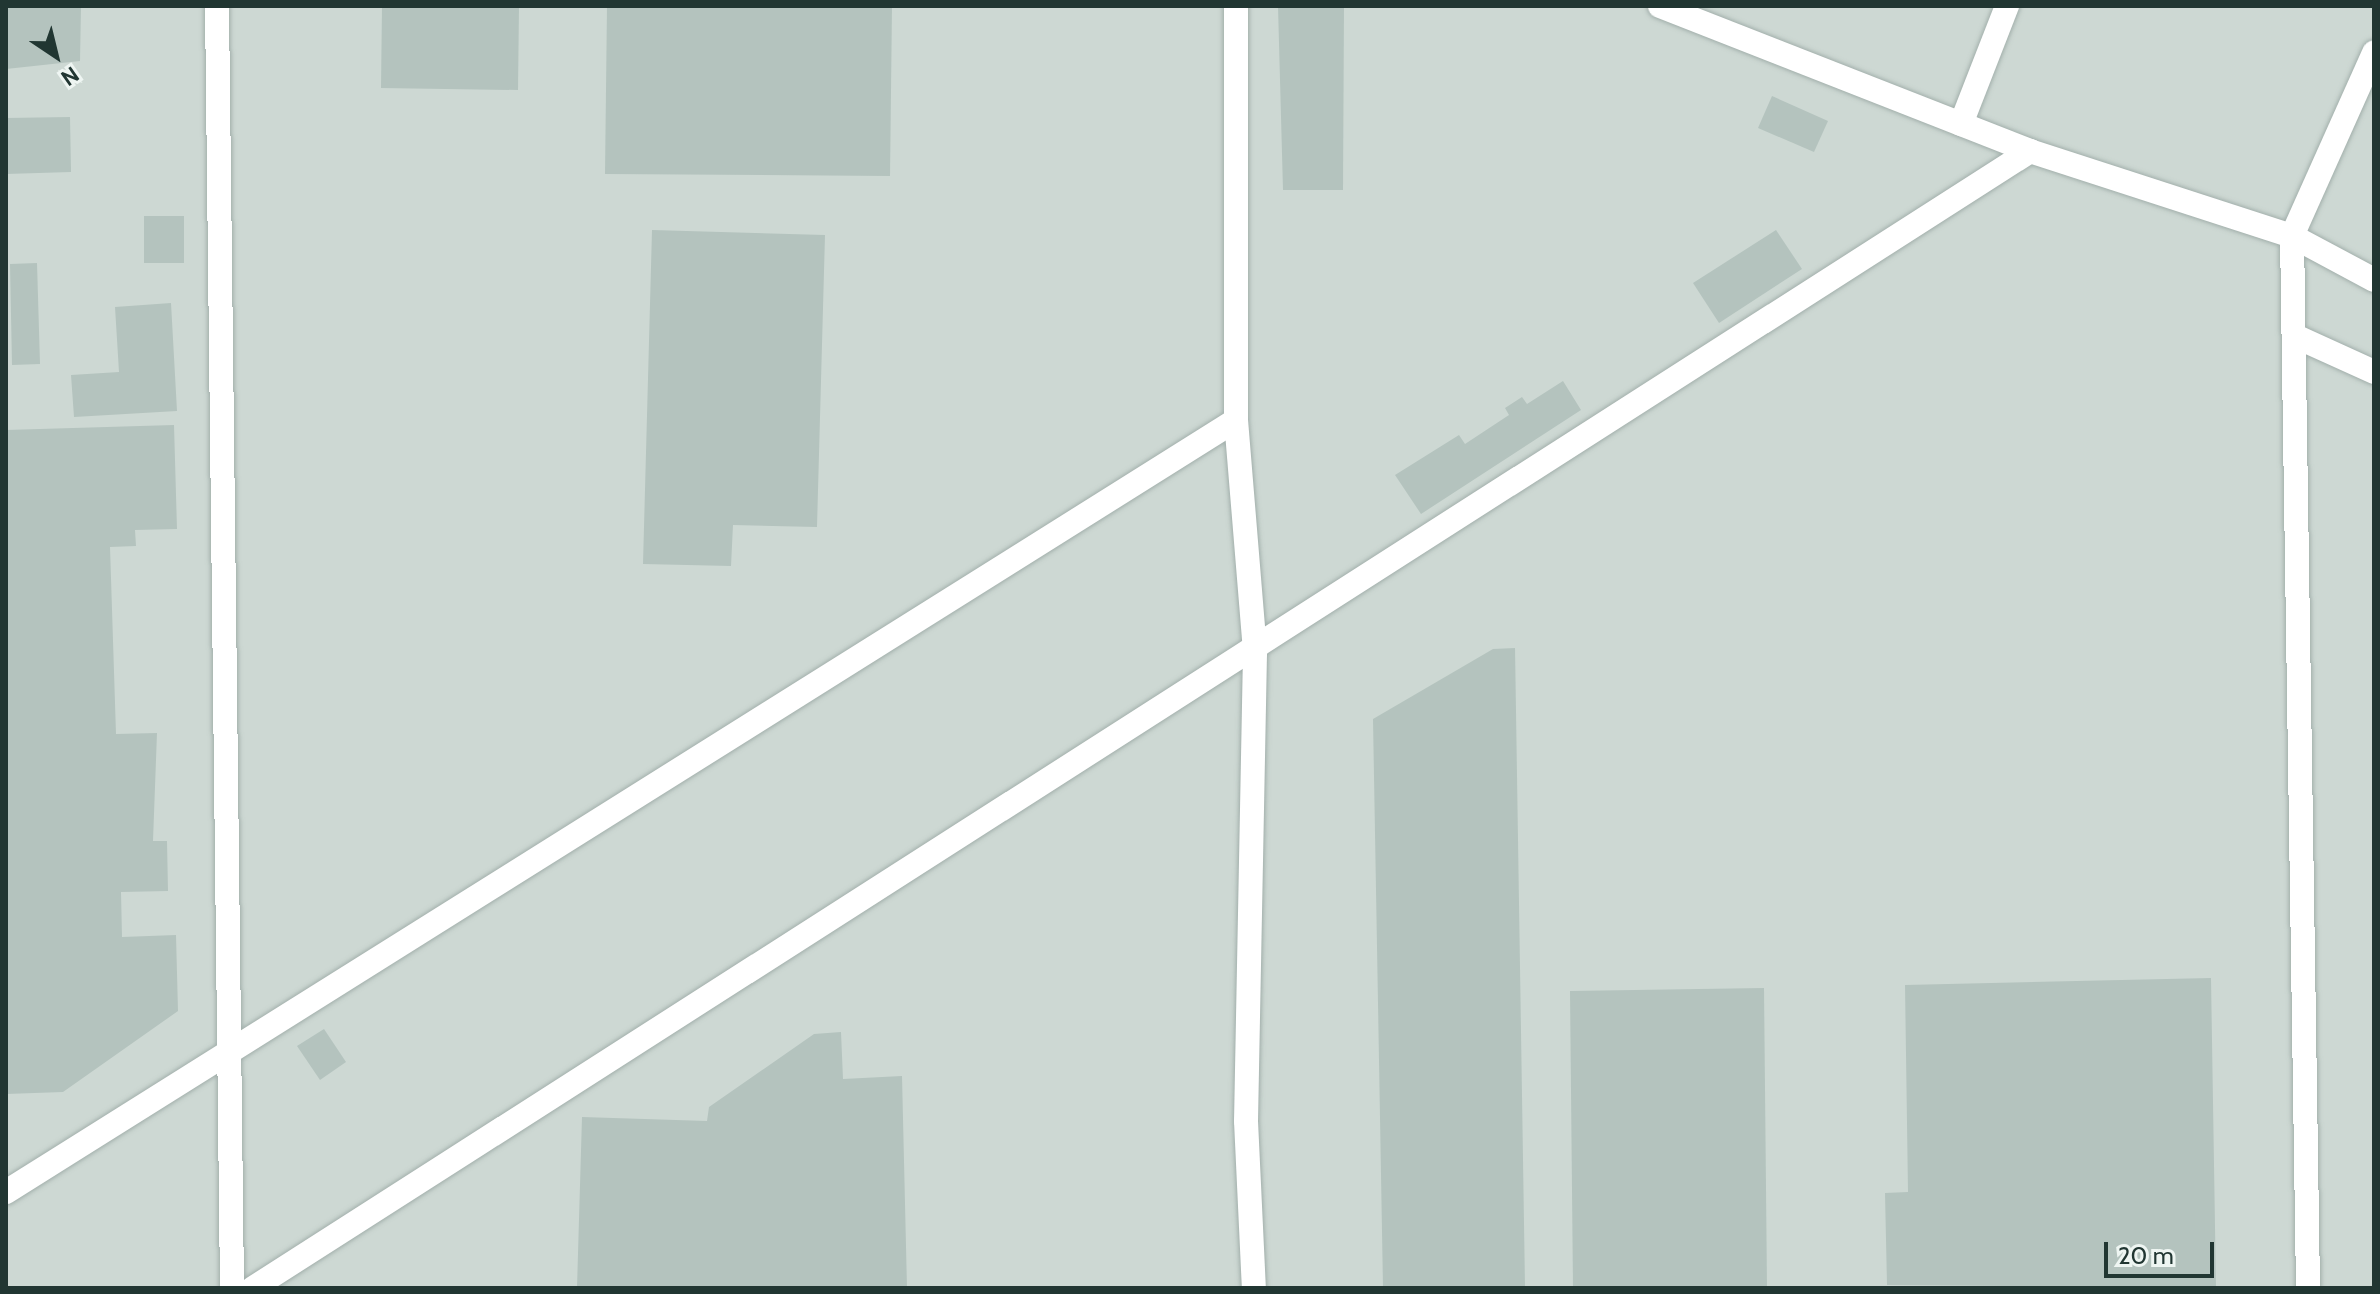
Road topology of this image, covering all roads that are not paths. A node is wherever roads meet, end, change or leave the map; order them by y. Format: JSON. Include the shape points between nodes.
{"nodes":[{"id":1,"x":217,"y":6,"type":"edge"},
{"id":2,"x":1236,"y":6,"type":"edge"},
{"id":3,"x":1660,"y":6,"type":"edge"},
{"id":4,"x":2007,"y":6,"type":"edge"},
{"id":5,"x":2374,"y":53,"type":"edge"},
{"id":6,"x":1961,"y":124,"type":"junction"},
{"id":7,"x":2030,"y":151,"type":"junction"},
{"id":8,"x":2292,"y":236,"type":"junction"},
{"id":9,"x":2374,"y":280,"type":"edge"},
{"id":10,"x":2297,"y":337,"type":"junction"},
{"id":11,"x":2374,"y":372,"type":"edge"},
{"id":12,"x":1236,"y":420,"type":"junction"},
{"id":13,"x":1255,"y":653,"type":"junction"},
{"id":14,"x":226,"y":1055,"type":"junction"},
{"id":15,"x":6,"y":1192,"type":"edge"},
{"id":16,"x":232,"y":1288,"type":"edge"},
{"id":17,"x":253,"y":1288,"type":"edge"},
{"id":18,"x":1254,"y":1288,"type":"edge"},
{"id":19,"x":2308,"y":1288,"type":"edge"}],
"edges":[{"from":1,"to":14,"type":"street"},
{"from":2,"to":12,"type":"street"},
{"from":3,"to":6,"type":"street"},
{"from":4,"to":6,"type":"street"},
{"from":5,"to":8,"type":"street"},
{"from":6,"to":7,"type":"street"},
{"from":7,"to":8,"type":"street"},
{"from":7,"to":13,"type":"street"},
{"from":8,"to":9,"type":"street"},
{"from":8,"to":10,"type":"street"},
{"from":10,"to":11,"type":"street"},
{"from":10,"to":19,"type":"street"},
{"from":12,"to":13,"type":"street"},
{"from":12,"to":14,"type":"street"},
{"from":13,"to":17,"type":"street"},
{"from":13,"to":18,"type":"street","via":[[1246,1121]]},
{"from":14,"to":15,"type":"street"},
{"from":14,"to":16,"type":"street"}]}
